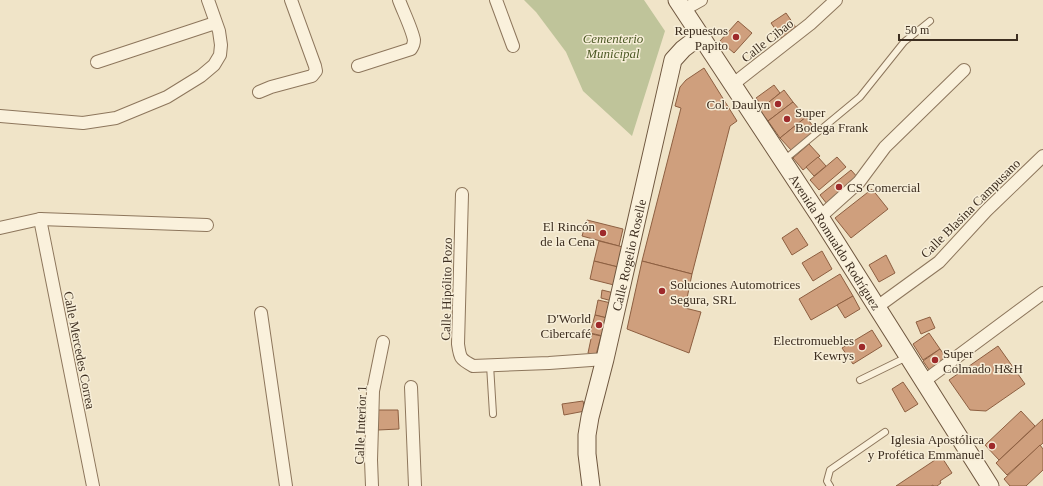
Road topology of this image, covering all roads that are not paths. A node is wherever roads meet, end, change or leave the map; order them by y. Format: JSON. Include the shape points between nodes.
{"nodes":[{"id":1,"x":208,"y":0,"type":"edge"},
{"id":2,"x":291,"y":0,"type":"edge"},
{"id":3,"x":400,"y":0,"type":"edge"},
{"id":4,"x":496,"y":0,"type":"edge"},
{"id":5,"x":701,"y":0,"type":"edge"},
{"id":6,"x":836,"y":0,"type":"edge"},
{"id":7,"x":680,"y":5,"type":"edge"},
{"id":8,"x":930,"y":21,"type":"dead end"},
{"id":9,"x":215,"y":23,"type":"junction"},
{"id":10,"x":700,"y":36,"type":"junction"},
{"id":11,"x":513,"y":46,"type":"dead end"},
{"id":12,"x":97,"y":62,"type":"dead end"},
{"id":13,"x":358,"y":66,"type":"dead end"},
{"id":14,"x":964,"y":70,"type":"dead end"},
{"id":15,"x":732,"y":85,"type":"junction"},
{"id":16,"x":258,"y":92,"type":"dead end"},
{"id":17,"x":0,"y":116,"type":"edge"},
{"id":18,"x":1043,"y":156,"type":"edge"},
{"id":19,"x":784,"y":160,"type":"junction"},
{"id":20,"x":462,"y":194,"type":"dead end"},
{"id":21,"x":820,"y":216,"type":"junction"},
{"id":22,"x":40,"y":219,"type":"junction"},
{"id":23,"x":207,"y":225,"type":"dead end"},
{"id":24,"x":0,"y":228,"type":"edge"},
{"id":25,"x":1043,"y":293,"type":"edge"},
{"id":26,"x":877,"y":307,"type":"junction"},
{"id":27,"x":261,"y":313,"type":"dead end"},
{"id":28,"x":383,"y":342,"type":"dead end"},
{"id":29,"x":908,"y":357,"type":"junction"},
{"id":30,"x":605,"y":358,"type":"junction"},
{"id":31,"x":490,"y":365,"type":"junction"},
{"id":32,"x":860,"y":380,"type":"dead end"},
{"id":33,"x":923,"y":382,"type":"junction"},
{"id":34,"x":411,"y":387,"type":"dead end"},
{"id":35,"x":493,"y":414,"type":"dead end"},
{"id":36,"x":885,"y":432,"type":"dead end"},
{"id":37,"x":93,"y":486,"type":"edge"},
{"id":38,"x":286,"y":486,"type":"edge"},
{"id":39,"x":372,"y":486,"type":"edge"},
{"id":40,"x":415,"y":486,"type":"edge"},
{"id":41,"x":591,"y":486,"type":"edge"},
{"id":42,"x":830,"y":486,"type":"edge"},
{"id":43,"x":990,"y":486,"type":"edge"}],
"edges":[{"from":1,"to":9,"type":"street"},
{"from":2,"to":16,"type":"street","via":[[316,71],[312,76]]},
{"from":3,"to":13,"type":"street","via":[[414,41],[411,49]]},
{"from":4,"to":11,"type":"street"},
{"from":5,"to":7,"type":"street"},
{"from":6,"to":15,"type":"street","name":"Calle Cibao","via":[[810,24]]},
{"from":7,"to":10,"type":"main road","name":"Avenida Romualdo Rodríguez"},
{"from":8,"to":19,"type":"lane","via":[[904,42],[860,97]]},
{"from":9,"to":12,"type":"street"},
{"from":9,"to":17,"type":"street","via":[[221,45],[220,55],[214,65],[167,97],[116,118],[83,123]]},
{"from":10,"to":15,"type":"main road","name":"Avenida Romualdo Rodríguez"},
{"from":10,"to":30,"type":"main road","name":"Calle Rogelio Roselle","via":[[674,60]]},
{"from":14,"to":21,"type":"street","via":[[885,147],[859,182]]},
{"from":15,"to":19,"type":"main road","name":"Avenida Romualdo Rodríguez"},
{"from":18,"to":26,"type":"street","name":"Calle Blasina Campusano","via":[[986,211],[939,262]]},
{"from":19,"to":21,"type":"main road","name":"Avenida Romualdo Rodríguez"},
{"from":20,"to":31,"type":"street","name":"Calle Hipólito Pozo","via":[[459,356],[473,366]]},
{"from":21,"to":26,"type":"main road","name":"Avenida Romualdo Rodríguez"},
{"from":22,"to":23,"type":"street"},
{"from":22,"to":24,"type":"street"},
{"from":22,"to":37,"type":"street","name":"Calle Mercedes Correa"},
{"from":25,"to":33,"type":"street"},
{"from":26,"to":29,"type":"main road","name":"Avenida Romualdo Rodríguez"},
{"from":27,"to":38,"type":"street"},
{"from":28,"to":39,"type":"street","name":"Calle Interior 1","via":[[373,391]]},
{"from":29,"to":32,"type":"lane"},
{"from":29,"to":33,"type":"main road","name":"Avenida Romualdo Rodríguez"},
{"from":30,"to":31,"type":"street","name":"Calle Hipólito Pozo"},
{"from":30,"to":41,"type":"main road","name":"Calle Rogelio Roselle","via":[[587,435]]},
{"from":31,"to":35,"type":"lane"},
{"from":33,"to":43,"type":"main road","name":"Avenida Romualdo Rodríguez"},
{"from":34,"to":40,"type":"street"},
{"from":36,"to":42,"type":"lane","via":[[830,470],[827,481]]}]}
